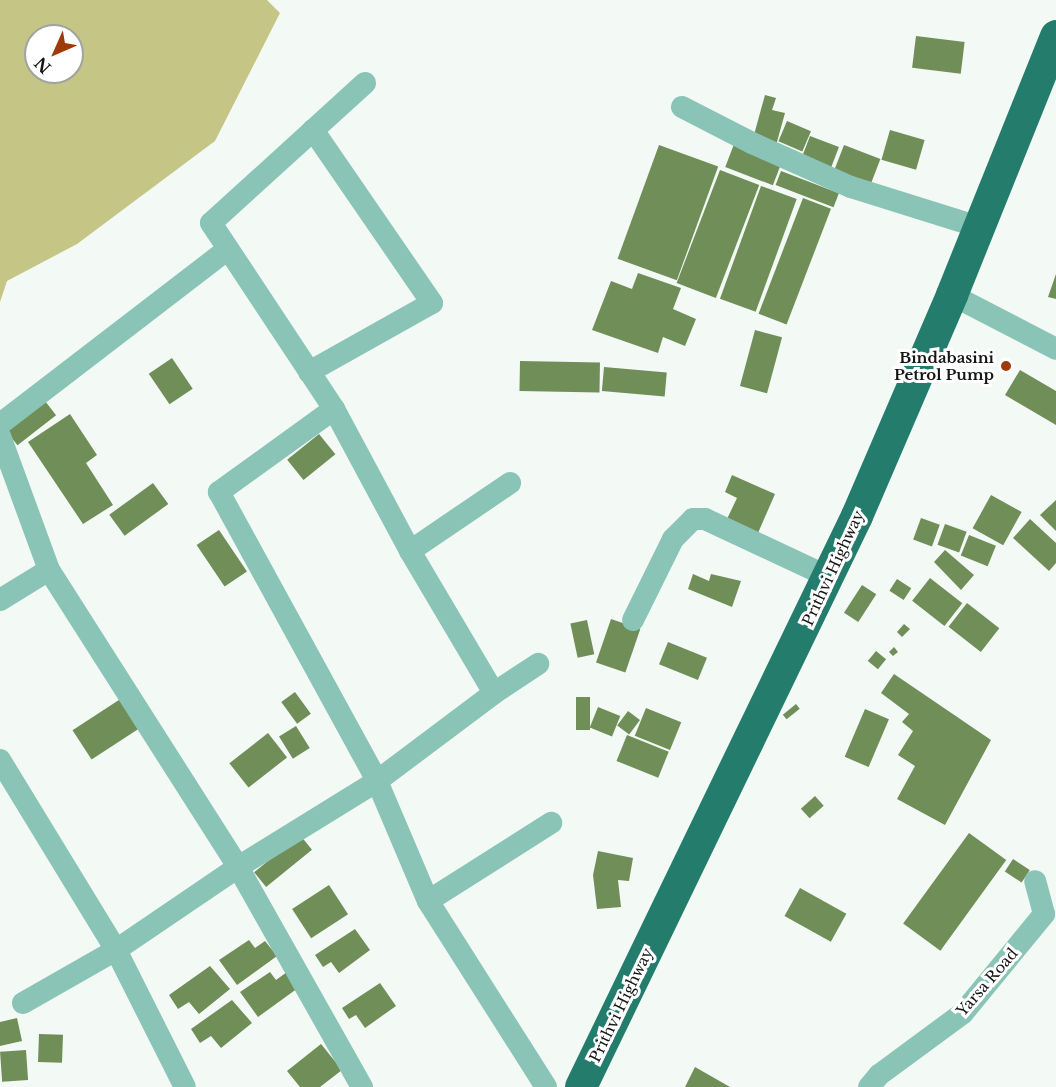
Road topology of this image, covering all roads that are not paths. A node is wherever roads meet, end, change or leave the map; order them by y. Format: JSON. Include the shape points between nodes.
{"nodes":[{"id":1,"x":1056,"y":36,"type":"edge"},
{"id":2,"x":364,"y":83,"type":"dead end"},
{"id":3,"x":682,"y":107,"type":"dead end"},
{"id":4,"x":313,"y":130,"type":"junction"},
{"id":5,"x":979,"y":227,"type":"junction"},
{"id":6,"x":228,"y":249,"type":"junction"},
{"id":7,"x":952,"y":295,"type":"junction"},
{"id":8,"x":1056,"y":349,"type":"edge"},
{"id":9,"x":309,"y":372,"type":"junction"},
{"id":10,"x":334,"y":409,"type":"junction"},
{"id":11,"x":0,"y":424,"type":"edge"},
{"id":12,"x":0,"y":436,"type":"edge"},
{"id":13,"x":510,"y":483,"type":"dead end"},
{"id":14,"x":410,"y":551,"type":"junction"},
{"id":15,"x":49,"y":570,"type":"junction"},
{"id":16,"x":829,"y":577,"type":"junction"},
{"id":17,"x":0,"y":600,"type":"edge"},
{"id":18,"x":633,"y":620,"type":"dead end"},
{"id":19,"x":538,"y":664,"type":"dead end"},
{"id":20,"x":494,"y":693,"type":"junction"},
{"id":21,"x":0,"y":760,"type":"edge"},
{"id":22,"x":377,"y":781,"type":"junction"},
{"id":23,"x":551,"y":823,"type":"dead end"},
{"id":24,"x":238,"y":867,"type":"junction"},
{"id":25,"x":1035,"y":881,"type":"dead end"},
{"id":26,"x":428,"y":902,"type":"junction"},
{"id":27,"x":116,"y":950,"type":"junction"},
{"id":28,"x":23,"y":1003,"type":"dead end"},
{"id":29,"x":180,"y":1085,"type":"edge"},
{"id":30,"x":362,"y":1087,"type":"edge"},
{"id":31,"x":546,"y":1087,"type":"edge"},
{"id":32,"x":581,"y":1087,"type":"edge"},
{"id":33,"x":869,"y":1087,"type":"edge"}],
"edges":[{"from":1,"to":5,"type":"highway","name":"Prithvi Highway"},
{"from":2,"to":4,"type":"street"},
{"from":3,"to":5,"type":"street","via":[[851,187]]},
{"from":4,"to":6,"type":"street","via":[[211,223]]},
{"from":4,"to":9,"type":"street","via":[[432,303]]},
{"from":5,"to":7,"type":"highway","name":"Prithvi Highway"},
{"from":6,"to":9,"type":"street"},
{"from":6,"to":11,"type":"street"},
{"from":7,"to":8,"type":"street"},
{"from":7,"to":16,"type":"highway","name":"Prithvi Highway"},
{"from":9,"to":10,"type":"street"},
{"from":10,"to":14,"type":"street"},
{"from":10,"to":22,"type":"street","via":[[219,492]]},
{"from":12,"to":15,"type":"street"},
{"from":13,"to":14,"type":"street"},
{"from":14,"to":20,"type":"street"},
{"from":15,"to":17,"type":"street"},
{"from":15,"to":24,"type":"street"},
{"from":16,"to":18,"type":"street","via":[[705,519],[693,519],[673,539]]},
{"from":16,"to":32,"type":"highway","name":"Prithvi Highway"},
{"from":19,"to":20,"type":"street"},
{"from":20,"to":22,"type":"street"},
{"from":21,"to":27,"type":"street"},
{"from":22,"to":24,"type":"street"},
{"from":22,"to":26,"type":"street"},
{"from":23,"to":26,"type":"street"},
{"from":24,"to":27,"type":"street"},
{"from":24,"to":30,"type":"street"},
{"from":25,"to":33,"type":"street","name":"Yarsa Road","via":[[1044,914],[963,1013],[879,1075]]},
{"from":26,"to":31,"type":"street"},
{"from":27,"to":28,"type":"street"},
{"from":27,"to":29,"type":"street"}]}
